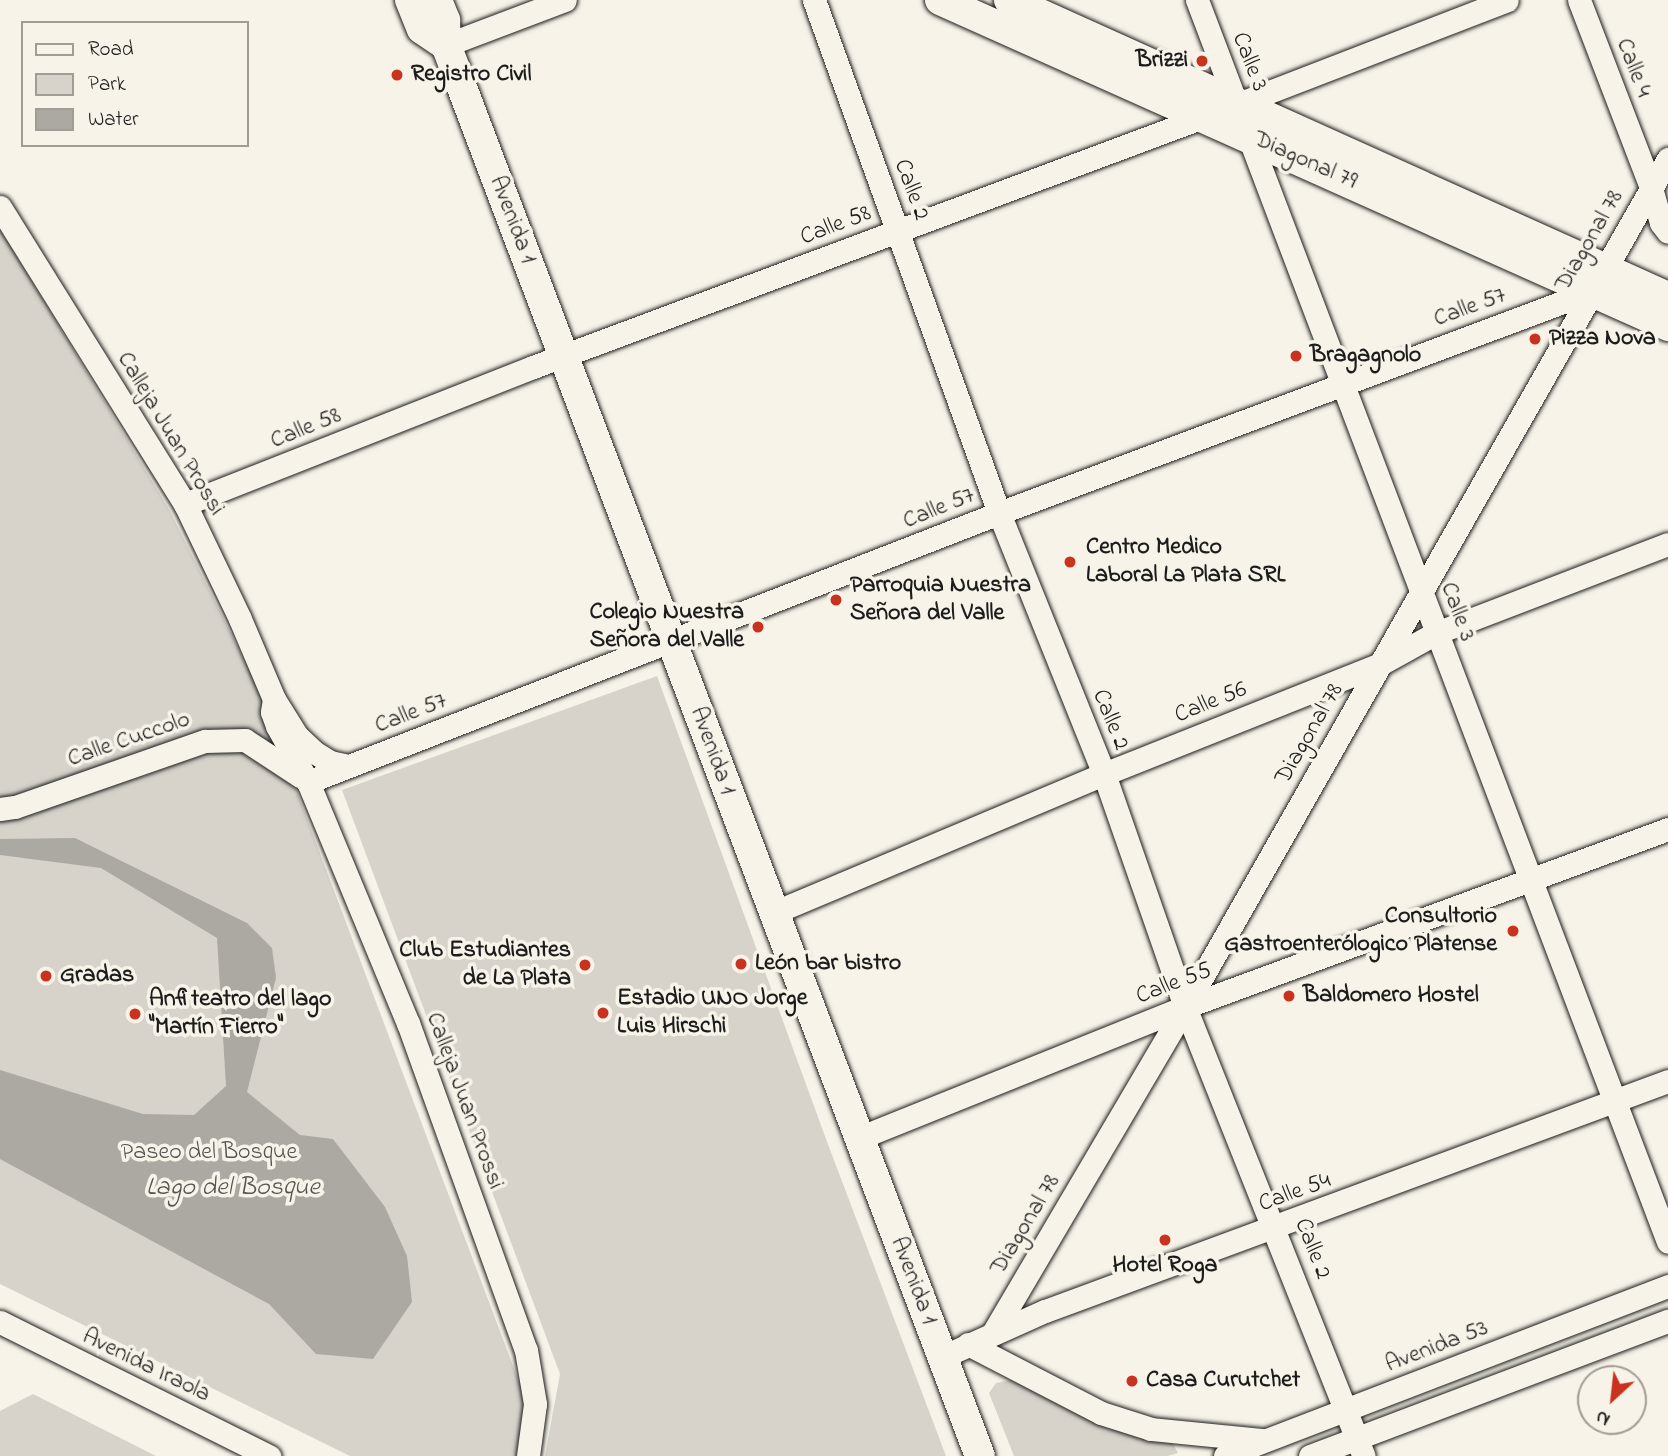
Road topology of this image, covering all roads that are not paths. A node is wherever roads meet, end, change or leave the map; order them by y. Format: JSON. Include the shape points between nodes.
{"nodes":[{"id":1,"x":410,"y":0,"type":"edge"},
{"id":2,"x":437,"y":0,"type":"edge"},
{"id":3,"x":565,"y":0,"type":"edge"},
{"id":4,"x":814,"y":0,"type":"edge"},
{"id":5,"x":940,"y":0,"type":"edge"},
{"id":6,"x":1009,"y":0,"type":"edge"},
{"id":7,"x":1197,"y":0,"type":"edge"},
{"id":8,"x":1507,"y":0,"type":"edge"},
{"id":9,"x":1579,"y":0,"type":"edge"},
{"id":10,"x":446,"y":45,"type":"junction"},
{"id":11,"x":1238,"y":104,"type":"junction"},
{"id":12,"x":1203,"y":116,"type":"junction"},
{"id":13,"x":1247,"y":135,"type":"junction"},
{"id":14,"x":1668,"y":159,"type":"edge"},
{"id":15,"x":1651,"y":188,"type":"junction"},
{"id":16,"x":0,"y":207,"type":"edge"},
{"id":17,"x":897,"y":231,"type":"junction"},
{"id":18,"x":1668,"y":232,"type":"edge"},
{"id":19,"x":1598,"y":280,"type":"junction"},
{"id":20,"x":1668,"y":297,"type":"edge"},
{"id":21,"x":1668,"y":326,"type":"edge"},
{"id":22,"x":564,"y":358,"type":"junction"},
{"id":23,"x":1342,"y":383,"type":"junction"},
{"id":24,"x":185,"y":505,"type":"junction"},
{"id":25,"x":999,"y":513,"type":"junction"},
{"id":26,"x":1668,"y":544,"type":"edge"},
{"id":27,"x":1421,"y":591,"type":"junction"},
{"id":28,"x":1436,"y":633,"type":"junction"},
{"id":29,"x":672,"y":642,"type":"junction"},
{"id":30,"x":1380,"y":664,"type":"junction"},
{"id":31,"x":274,"y":699,"type":"junction"},
{"id":32,"x":349,"y":766,"type":"junction"},
{"id":33,"x":1104,"y":774,"type":"junction"},
{"id":34,"x":308,"y":782,"type":"junction"},
{"id":35,"x":0,"y":809,"type":"edge"},
{"id":36,"x":1668,"y":830,"type":"edge"},
{"id":37,"x":1530,"y":881,"type":"junction"},
{"id":38,"x":773,"y":913,"type":"junction"},
{"id":39,"x":1185,"y":1007,"type":"junction"},
{"id":40,"x":1668,"y":1081,"type":"edge"},
{"id":41,"x":1615,"y":1102,"type":"junction"},
{"id":42,"x":859,"y":1138,"type":"junction"},
{"id":43,"x":1276,"y":1228,"type":"junction"},
{"id":44,"x":1668,"y":1242,"type":"edge"},
{"id":45,"x":1668,"y":1286,"type":"edge"},
{"id":46,"x":1668,"y":1321,"type":"edge"},
{"id":47,"x":0,"y":1322,"type":"edge"},
{"id":48,"x":993,"y":1333,"type":"junction"},
{"id":49,"x":955,"y":1351,"type":"junction"},
{"id":50,"x":1346,"y":1409,"type":"junction"},
{"id":51,"x":1265,"y":1440,"type":"junction"},
{"id":52,"x":1361,"y":1447,"type":"edge"},
{"id":53,"x":269,"y":1456,"type":"edge"},
{"id":54,"x":528,"y":1456,"type":"edge"},
{"id":55,"x":980,"y":1456,"type":"edge"},
{"id":56,"x":1225,"y":1456,"type":"edge"},
{"id":57,"x":1310,"y":1456,"type":"edge"}],
"edges":[{"from":1,"to":10,"type":"main road","name":"Avenida 1","via":[[422,29]]},
{"from":2,"to":10,"type":"main road","name":"Avenida 1","via":[[445,20]]},
{"from":3,"to":10,"type":"street"},
{"from":4,"to":17,"type":"street","name":"Calle 2"},
{"from":5,"to":12,"type":"main road","name":"Diagonal 79"},
{"from":6,"to":11,"type":"main road","name":"Diagonal 79"},
{"from":7,"to":11,"type":"street","name":"Calle 3"},
{"from":8,"to":11,"type":"street","name":"Calle 58"},
{"from":9,"to":15,"type":"street","name":"Calle 4"},
{"from":10,"to":22,"type":"main road","name":"Avenida 1"},
{"from":11,"to":12,"type":"street","name":"Calle 58"},
{"from":11,"to":13,"type":"street","name":"Calle 3"},
{"from":11,"to":19,"type":"main road","name":"Diagonal 79"},
{"from":12,"to":13,"type":"main road","name":"Diagonal 79"},
{"from":12,"to":17,"type":"street","name":"Calle 58"},
{"from":13,"to":19,"type":"main road","name":"Diagonal 79"},
{"from":13,"to":23,"type":"street","name":"Calle 3"},
{"from":14,"to":15,"type":"street","name":"Diagonal 78"},
{"from":15,"to":18,"type":"street","name":"Calle 4"},
{"from":15,"to":19,"type":"street","name":"Diagonal 78"},
{"from":16,"to":24,"type":"street","name":"Calleja Juan Prossi"},
{"from":17,"to":22,"type":"street","name":"Calle 58"},
{"from":17,"to":25,"type":"street","name":"Calle 2"},
{"from":19,"to":20,"type":"main road","name":"Diagonal 79"},
{"from":19,"to":21,"type":"main road","name":"Diagonal 79"},
{"from":19,"to":23,"type":"street","name":"Calle 57"},
{"from":19,"to":27,"type":"street","name":"Diagonal 78"},
{"from":22,"to":24,"type":"street","name":"Calle 58"},
{"from":22,"to":29,"type":"main road","name":"Avenida 1"},
{"from":23,"to":25,"type":"street","name":"Calle 57"},
{"from":23,"to":27,"type":"street","name":"Calle 3"},
{"from":24,"to":31,"type":"street","name":"Calleja Juan Prossi"},
{"from":25,"to":29,"type":"street","name":"Calle 57"},
{"from":25,"to":33,"type":"street","name":"Calle 2"},
{"from":26,"to":28,"type":"street","name":"Calle 56"},
{"from":27,"to":28,"type":"street","name":"Calle 3"},
{"from":27,"to":30,"type":"street","name":"Diagonal 78"},
{"from":28,"to":30,"type":"street","name":"Calle 56"},
{"from":28,"to":37,"type":"street","name":"Calle 3"},
{"from":29,"to":32,"type":"street","name":"Calle 57"},
{"from":29,"to":38,"type":"main road","name":"Avenida 1"},
{"from":30,"to":33,"type":"street","name":"Calle 56"},
{"from":30,"to":39,"type":"street","name":"Diagonal 78"},
{"from":31,"to":32,"type":"street","name":"Calleja Juan Prossi","via":[[297,736],[314,752]]},
{"from":31,"to":34,"type":"street","name":"Calleja Juan Prossi","via":[[277,726]]},
{"from":32,"to":34,"type":"street","name":"Calle 57"},
{"from":33,"to":38,"type":"street","name":"Calle 56"},
{"from":33,"to":39,"type":"street","name":"Calle 2"},
{"from":34,"to":35,"type":"street","name":"Calle Cuccolo","via":[[245,740],[205,741]]},
{"from":34,"to":54,"type":"street","name":"Calleja Juan Prossi","via":[[408,1023],[526,1350],[535,1404]]},
{"from":36,"to":37,"type":"street","name":"Calle 55"},
{"from":37,"to":39,"type":"street","name":"Calle 55"},
{"from":37,"to":41,"type":"street","name":"Calle 3"},
{"from":38,"to":42,"type":"main road","name":"Avenida 1"},
{"from":39,"to":42,"type":"street","name":"Calle 55"},
{"from":39,"to":43,"type":"street","name":"Calle 2"},
{"from":39,"to":48,"type":"street","name":"Diagonal 78"},
{"from":40,"to":41,"type":"street","name":"Calle 54"},
{"from":41,"to":43,"type":"street","name":"Calle 54"},
{"from":41,"to":44,"type":"street","name":"Calle 3"},
{"from":42,"to":49,"type":"main road","name":"Avenida 1"},
{"from":43,"to":48,"type":"street","name":"Calle 54"},
{"from":43,"to":50,"type":"street","name":"Calle 2"},
{"from":45,"to":50,"type":"street","name":"Avenida 53"},
{"from":46,"to":52,"type":"street"},
{"from":47,"to":53,"type":"street","name":"Avenida Iraola"},
{"from":48,"to":49,"type":"street","name":"Calle 54"},
{"from":49,"to":51,"type":"street","via":[[1101,1413],[1151,1429]]},
{"from":49,"to":55,"type":"main road","name":"Avenida 1"},
{"from":50,"to":51,"type":"street","name":"Avenida 53"},
{"from":50,"to":52,"type":"street","name":"Calle 2"},
{"from":51,"to":56,"type":"street","name":"Avenida 53"},
{"from":52,"to":57,"type":"street"}]}
